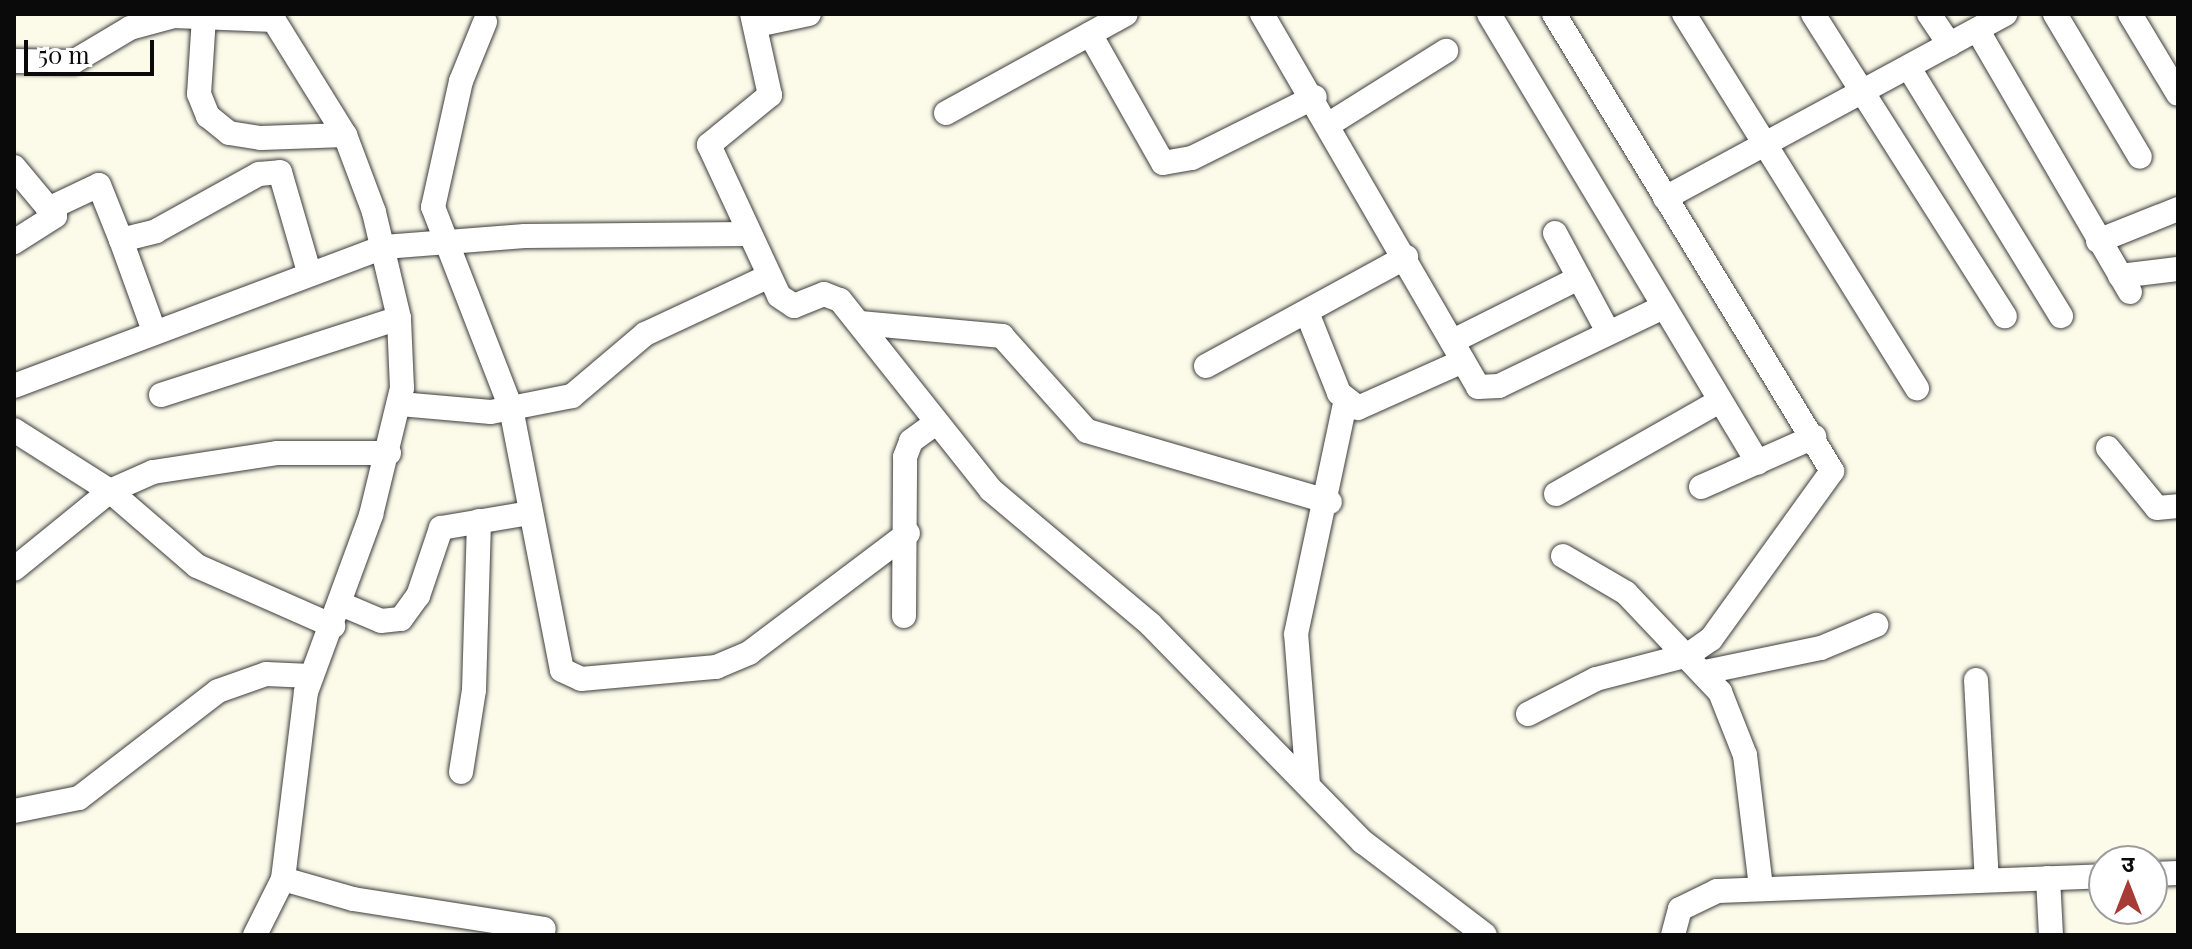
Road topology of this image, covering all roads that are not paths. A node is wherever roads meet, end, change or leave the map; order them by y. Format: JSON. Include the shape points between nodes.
{"nodes":[{"id":1,"x":809,"y":14,"type":"edge"},
{"id":2,"x":1126,"y":14,"type":"edge"},
{"id":3,"x":1262,"y":14,"type":"edge"},
{"id":4,"x":1489,"y":14,"type":"edge"},
{"id":5,"x":1554,"y":14,"type":"edge"},
{"id":6,"x":1684,"y":14,"type":"edge"},
{"id":7,"x":1813,"y":14,"type":"edge"},
{"id":8,"x":1929,"y":14,"type":"edge"},
{"id":9,"x":2005,"y":14,"type":"edge"},
{"id":10,"x":2055,"y":14,"type":"edge"},
{"id":11,"x":2130,"y":14,"type":"edge"},
{"id":12,"x":204,"y":17,"type":"junction"},
{"id":13,"x":272,"y":17,"type":"edge"},
{"id":14,"x":755,"y":20,"type":"edge"},
{"id":15,"x":485,"y":22,"type":"dead end"},
{"id":16,"x":1978,"y":31,"type":"junction"},
{"id":17,"x":1090,"y":34,"type":"junction"},
{"id":18,"x":1950,"y":45,"type":"junction"},
{"id":19,"x":1446,"y":51,"type":"dead end"},
{"id":20,"x":14,"y":61,"type":"edge"},
{"id":21,"x":1909,"y":68,"type":"junction"},
{"id":22,"x":1862,"y":92,"type":"junction"},
{"id":23,"x":2178,"y":94,"type":"edge"},
{"id":24,"x":1315,"y":97,"type":"junction"},
{"id":25,"x":946,"y":113,"type":"dead end"},
{"id":26,"x":1331,"y":123,"type":"junction"},
{"id":27,"x":345,"y":135,"type":"junction"},
{"id":28,"x":1762,"y":144,"type":"junction"},
{"id":29,"x":2140,"y":157,"type":"dead end"},
{"id":30,"x":14,"y":167,"type":"edge"},
{"id":31,"x":1665,"y":198,"type":"junction"},
{"id":32,"x":48,"y":209,"type":"junction"},
{"id":33,"x":2178,"y":209,"type":"edge"},
{"id":34,"x":1555,"y":233,"type":"dead end"},
{"id":35,"x":748,"y":234,"type":"junction"},
{"id":36,"x":121,"y":240,"type":"junction"},
{"id":37,"x":443,"y":240,"type":"junction"},
{"id":38,"x":2098,"y":241,"type":"junction"},
{"id":39,"x":14,"y":242,"type":"edge"},
{"id":40,"x":384,"y":247,"type":"junction"},
{"id":41,"x":1406,"y":257,"type":"junction"},
{"id":42,"x":2178,"y":269,"type":"edge"},
{"id":43,"x":309,"y":272,"type":"junction"},
{"id":44,"x":765,"y":278,"type":"junction"},
{"id":45,"x":1579,"y":278,"type":"junction"},
{"id":46,"x":1663,"y":307,"type":"junction"},
{"id":47,"x":1308,"y":315,"type":"junction"},
{"id":48,"x":2005,"y":316,"type":"dead end"},
{"id":49,"x":2061,"y":316,"type":"dead end"},
{"id":50,"x":399,"y":318,"type":"junction"},
{"id":51,"x":860,"y":323,"type":"junction"},
{"id":52,"x":1607,"y":330,"type":"junction"},
{"id":53,"x":154,"y":331,"type":"junction"},
{"id":54,"x":1458,"y":351,"type":"junction"},
{"id":55,"x":1206,"y":366,"type":"dead end"},
{"id":56,"x":14,"y":386,"type":"edge"},
{"id":57,"x":1917,"y":388,"type":"dead end"},
{"id":58,"x":161,"y":395,"type":"dead end"},
{"id":59,"x":1720,"y":401,"type":"junction"},
{"id":60,"x":400,"y":404,"type":"junction"},
{"id":61,"x":1345,"y":404,"type":"junction"},
{"id":62,"x":511,"y":408,"type":"junction"},
{"id":63,"x":936,"y":423,"type":"junction"},
{"id":64,"x":14,"y":430,"type":"edge"},
{"id":65,"x":1814,"y":437,"type":"junction"},
{"id":66,"x":2108,"y":448,"type":"dead end"},
{"id":67,"x":389,"y":453,"type":"junction"},
{"id":68,"x":1758,"y":463,"type":"junction"},
{"id":69,"x":1701,"y":487,"type":"dead end"},
{"id":70,"x":110,"y":491,"type":"junction"},
{"id":71,"x":1556,"y":494,"type":"dead end"},
{"id":72,"x":1330,"y":502,"type":"junction"},
{"id":73,"x":2178,"y":506,"type":"edge"},
{"id":74,"x":530,"y":513,"type":"junction"},
{"id":75,"x":479,"y":521,"type":"junction"},
{"id":76,"x":908,"y":533,"type":"junction"},
{"id":77,"x":1563,"y":556,"type":"dead end"},
{"id":78,"x":14,"y":569,"type":"edge"},
{"id":79,"x":337,"y":615,"type":"junction"},
{"id":80,"x":904,"y":616,"type":"dead end"},
{"id":81,"x":1876,"y":625,"type":"dead end"},
{"id":82,"x":1696,"y":664,"type":"junction"},
{"id":83,"x":311,"y":676,"type":"junction"},
{"id":84,"x":1976,"y":680,"type":"dead end"},
{"id":85,"x":1528,"y":714,"type":"dead end"},
{"id":86,"x":461,"y":772,"type":"dead end"},
{"id":87,"x":1308,"y":785,"type":"junction"},
{"id":88,"x":14,"y":811,"type":"edge"},
{"id":89,"x":2088,"y":877,"type":"edge"},
{"id":90,"x":2048,"y":878,"type":"junction"},
{"id":91,"x":283,"y":879,"type":"junction"},
{"id":92,"x":1987,"y":880,"type":"junction"},
{"id":93,"x":1761,"y":888,"type":"junction"},
{"id":94,"x":544,"y":929,"type":"dead end"},
{"id":95,"x":255,"y":935,"type":"edge"},
{"id":96,"x":1485,"y":935,"type":"edge"},
{"id":97,"x":1673,"y":935,"type":"edge"},
{"id":98,"x":2051,"y":935,"type":"edge"}],
"edges":[{"from":1,"to":14,"type":"street"},
{"from":2,"to":17,"type":"street"},
{"from":3,"to":24,"type":"street"},
{"from":4,"to":46,"type":"street"},
{"from":5,"to":31,"type":"street"},
{"from":6,"to":28,"type":"street"},
{"from":7,"to":22,"type":"street"},
{"from":8,"to":18,"type":"street"},
{"from":9,"to":16,"type":"street"},
{"from":10,"to":29,"type":"street"},
{"from":11,"to":23,"type":"street"},
{"from":12,"to":13,"type":"street"},
{"from":12,"to":20,"type":"street","via":[[174,16],[130,28],[73,62]]},
{"from":12,"to":27,"type":"street","via":[[199,94],[208,116],[229,133],[261,138]]},
{"from":13,"to":27,"type":"street"},
{"from":14,"to":35,"type":"street","via":[[770,95],[709,145]]},
{"from":15,"to":37,"type":"street","via":[[461,81],[433,207]]},
{"from":16,"to":18,"type":"street"},
{"from":16,"to":38,"type":"street"},
{"from":17,"to":24,"type":"street","via":[[1163,163],[1192,158]]},
{"from":17,"to":25,"type":"street"},
{"from":18,"to":21,"type":"street"},
{"from":19,"to":26,"type":"street"},
{"from":21,"to":22,"type":"street"},
{"from":21,"to":49,"type":"street"},
{"from":22,"to":28,"type":"street"},
{"from":22,"to":48,"type":"street"},
{"from":24,"to":26,"type":"street"},
{"from":26,"to":41,"type":"street"},
{"from":27,"to":40,"type":"street"},
{"from":28,"to":31,"type":"street"},
{"from":28,"to":57,"type":"street"},
{"from":30,"to":32,"type":"street"},
{"from":31,"to":65,"type":"street"},
{"from":32,"to":36,"type":"street","via":[[99,185]]},
{"from":32,"to":39,"type":"street","via":[[55,216]]},
{"from":33,"to":38,"type":"street"},
{"from":34,"to":45,"type":"street"},
{"from":35,"to":37,"type":"street"},
{"from":35,"to":44,"type":"street"},
{"from":36,"to":43,"type":"street","via":[[156,231],[259,174],[280,172]]},
{"from":36,"to":53,"type":"street"},
{"from":37,"to":40,"type":"street"},
{"from":37,"to":62,"type":"street"},
{"from":38,"to":42,"type":"street","via":[[2125,284]]},
{"from":40,"to":43,"type":"street"},
{"from":40,"to":50,"type":"street"},
{"from":41,"to":47,"type":"street"},
{"from":41,"to":54,"type":"street"},
{"from":43,"to":53,"type":"street"},
{"from":44,"to":51,"type":"street","via":[[794,306],[833,294]]},
{"from":44,"to":62,"type":"street","via":[[645,334],[572,396]]},
{"from":45,"to":52,"type":"street"},
{"from":45,"to":54,"type":"street"},
{"from":46,"to":52,"type":"street"},
{"from":46,"to":59,"type":"street"},
{"from":47,"to":55,"type":"street"},
{"from":47,"to":61,"type":"street"},
{"from":50,"to":58,"type":"street"},
{"from":50,"to":60,"type":"street"},
{"from":51,"to":63,"type":"street"},
{"from":51,"to":72,"type":"street","via":[[1002,336],[1087,431]]},
{"from":52,"to":54,"type":"street","via":[[1490,389],[1478,387]]},
{"from":53,"to":56,"type":"street"},
{"from":54,"to":61,"type":"street","via":[[1370,407]]},
{"from":59,"to":68,"type":"street"},
{"from":59,"to":71,"type":"street"},
{"from":60,"to":62,"type":"street"},
{"from":60,"to":67,"type":"street"},
{"from":61,"to":72,"type":"street"},
{"from":62,"to":74,"type":"street"},
{"from":63,"to":76,"type":"street","via":[[907,447]]},
{"from":63,"to":87,"type":"street","via":[[991,490],[1150,624]]},
{"from":64,"to":70,"type":"street"},
{"from":65,"to":68,"type":"street"},
{"from":65,"to":82,"type":"street","via":[[1829,459],[1828,484]]},
{"from":66,"to":73,"type":"street","via":[[2157,508]]},
{"from":67,"to":70,"type":"street","via":[[207,461],[153,472]]},
{"from":67,"to":79,"type":"street"},
{"from":68,"to":69,"type":"street"},
{"from":70,"to":78,"type":"street"},
{"from":70,"to":79,"type":"street","via":[[197,566]]},
{"from":72,"to":87,"type":"street","via":[[1296,634]]},
{"from":74,"to":75,"type":"street"},
{"from":74,"to":76,"type":"street","via":[[556,656],[568,677],[581,679],[687,674],[749,653]]},
{"from":75,"to":79,"type":"street","via":[[436,534],[418,596],[401,619]]},
{"from":75,"to":86,"type":"street","via":[[474,690]]},
{"from":76,"to":80,"type":"street"},
{"from":77,"to":82,"type":"street","via":[[1626,593]]},
{"from":79,"to":83,"type":"street"},
{"from":81,"to":82,"type":"street","via":[[1810,651]]},
{"from":82,"to":85,"type":"street","via":[[1596,679]]},
{"from":82,"to":93,"type":"street","via":[[1745,755]]},
{"from":83,"to":88,"type":"street","via":[[266,674],[218,691],[79,798]]},
{"from":83,"to":91,"type":"street"},
{"from":84,"to":92,"type":"street"},
{"from":87,"to":96,"type":"street","via":[[1363,842]]},
{"from":89,"to":90,"type":"street"},
{"from":90,"to":92,"type":"street"},
{"from":90,"to":98,"type":"street"},
{"from":91,"to":94,"type":"street","via":[[353,899]]},
{"from":91,"to":95,"type":"street"},
{"from":92,"to":93,"type":"street"},
{"from":93,"to":97,"type":"street","via":[[1693,900],[1680,909]]}]}
